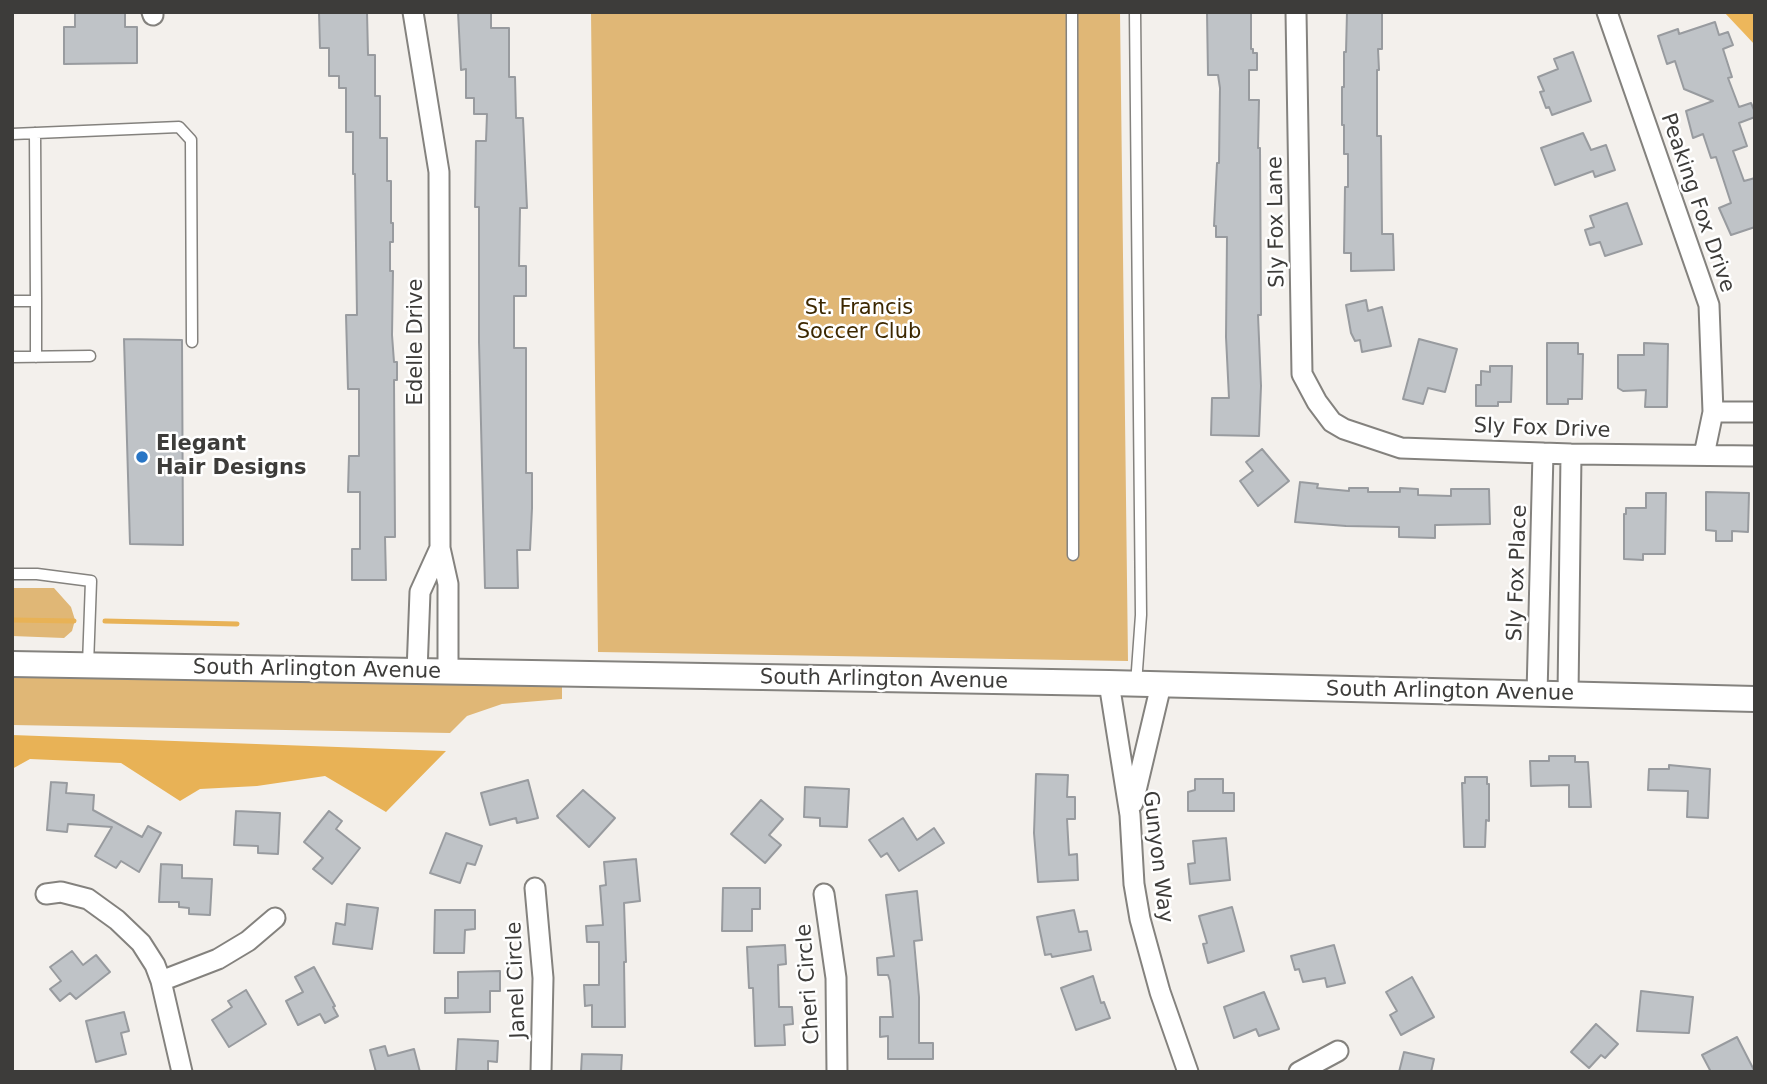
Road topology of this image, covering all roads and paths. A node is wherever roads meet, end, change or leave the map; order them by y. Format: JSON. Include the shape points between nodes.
{"nodes":[{"id":1,"x":413,"y":12,"type":"edge"},
{"id":2,"x":1072,"y":12,"type":"edge"},
{"id":3,"x":1135,"y":12,"type":"edge"},
{"id":4,"x":1296,"y":12,"type":"edge"},
{"id":5,"x":1607,"y":12,"type":"edge"},
{"id":6,"x":12,"y":134,"type":"edge"},
{"id":7,"x":34,"y":134,"type":"junction"},
{"id":8,"x":12,"y":301,"type":"edge"},
{"id":9,"x":36,"y":301,"type":"junction"},
{"id":10,"x":192,"y":342,"type":"dead end"},
{"id":11,"x":90,"y":356,"type":"dead end"},
{"id":12,"x":12,"y":357,"type":"edge"},
{"id":13,"x":36,"y":357,"type":"junction"},
{"id":14,"x":1713,"y":412,"type":"junction"},
{"id":15,"x":1755,"y":412,"type":"edge"},
{"id":16,"x":1332,"y":422,"type":"joint"},
{"id":17,"x":1543,"y":453,"type":"junction"},
{"id":18,"x":1571,"y":454,"type":"junction"},
{"id":19,"x":1704,"y":455,"type":"junction"},
{"id":20,"x":1755,"y":456,"type":"edge"},
{"id":21,"x":440,"y":548,"type":"junction"},
{"id":22,"x":1073,"y":555,"type":"dead end"},
{"id":23,"x":12,"y":574,"type":"edge"},
{"id":24,"x":12,"y":664,"type":"edge"},
{"id":25,"x":88,"y":666,"type":"junction"},
{"id":26,"x":417,"y":672,"type":"junction"},
{"id":27,"x":448,"y":672,"type":"junction"},
{"id":28,"x":1109,"y":684,"type":"junction"},
{"id":29,"x":1136,"y":684,"type":"junction"},
{"id":30,"x":1161,"y":685,"type":"junction"},
{"id":31,"x":1537,"y":694,"type":"junction"},
{"id":32,"x":1568,"y":695,"type":"junction"},
{"id":33,"x":1755,"y":699,"type":"edge"},
{"id":34,"x":1130,"y":815,"type":"junction"},
{"id":35,"x":535,"y":888,"type":"dead end"},
{"id":36,"x":46,"y":894,"type":"dead end"},
{"id":37,"x":824,"y":894,"type":"dead end"},
{"id":38,"x":275,"y":918,"type":"dead end"},
{"id":39,"x":161,"y":981,"type":"junction"},
{"id":40,"x":1338,"y":1051,"type":"dead end"},
{"id":41,"x":182,"y":1072,"type":"edge"},
{"id":42,"x":541,"y":1072,"type":"edge"},
{"id":43,"x":837,"y":1072,"type":"edge"},
{"id":44,"x":1188,"y":1072,"type":"edge"},
{"id":45,"x":1299,"y":1072,"type":"edge"}],
"edges":[{"from":1,"to":21,"type":"street","name":"Edelle Drive","via":[[439,172]]},
{"from":2,"to":22,"type":"lane"},
{"from":3,"to":29,"type":"lane","via":[[1141,615]]},
{"from":4,"to":16,"type":"street","name":"Sly Fox Lane","via":[[1303,374]]},
{"from":5,"to":14,"type":"street","name":"Peaking Fox Drive","via":[[1709,305]]},
{"from":6,"to":7,"type":"lane"},
{"from":7,"to":9,"type":"lane"},
{"from":7,"to":10,"type":"lane","via":[[179,127],[191,140]]},
{"from":8,"to":9,"type":"lane"},
{"from":9,"to":13,"type":"lane"},
{"from":11,"to":13,"type":"lane"},
{"from":12,"to":13,"type":"lane"},
{"from":14,"to":15,"type":"street"},
{"from":14,"to":19,"type":"street","name":"Peaking Fox Drive"},
{"from":16,"to":17,"type":"street","name":"Sly Fox Drive","via":[[1401,448]]},
{"from":17,"to":18,"type":"street","name":"Sly Fox Drive"},
{"from":17,"to":31,"type":"street","name":"Sly Fox Place"},
{"from":18,"to":19,"type":"street","name":"Sly Fox Drive"},
{"from":18,"to":32,"type":"street"},
{"from":19,"to":20,"type":"street","name":"Sly Fox Drive"},
{"from":21,"to":26,"type":"street","via":[[420,592]]},
{"from":21,"to":27,"type":"street","name":"Edelle Drive","via":[[448,584]]},
{"from":23,"to":25,"type":"lane","via":[[90,581]]},
{"from":24,"to":25,"type":"street","name":"South Arlington Avenue"},
{"from":25,"to":26,"type":"street","name":"South Arlington Avenue"},
{"from":26,"to":27,"type":"street","name":"South Arlington Avenue"},
{"from":27,"to":28,"type":"street","name":"South Arlington Avenue"},
{"from":28,"to":29,"type":"street","name":"South Arlington Avenue"},
{"from":28,"to":34,"type":"street","name":"Gunyon Way"},
{"from":29,"to":30,"type":"street","name":"South Arlington Avenue"},
{"from":30,"to":31,"type":"street","name":"South Arlington Avenue"},
{"from":30,"to":34,"type":"street"},
{"from":31,"to":32,"type":"street","name":"South Arlington Avenue"},
{"from":32,"to":33,"type":"street","name":"South Arlington Avenue"},
{"from":34,"to":44,"type":"street","name":"Gunyon Way","via":[[1140,919]]},
{"from":35,"to":42,"type":"street","name":"Janel Circle","via":[[543,978]]},
{"from":36,"to":39,"type":"street","via":[[61,892],[88,900],[117,920],[141,943]]},
{"from":37,"to":43,"type":"street","name":"Cheri Circle","via":[[836,978]]},
{"from":38,"to":39,"type":"street","via":[[218,959]]},
{"from":39,"to":41,"type":"street"},
{"from":40,"to":45,"type":"street"}]}
